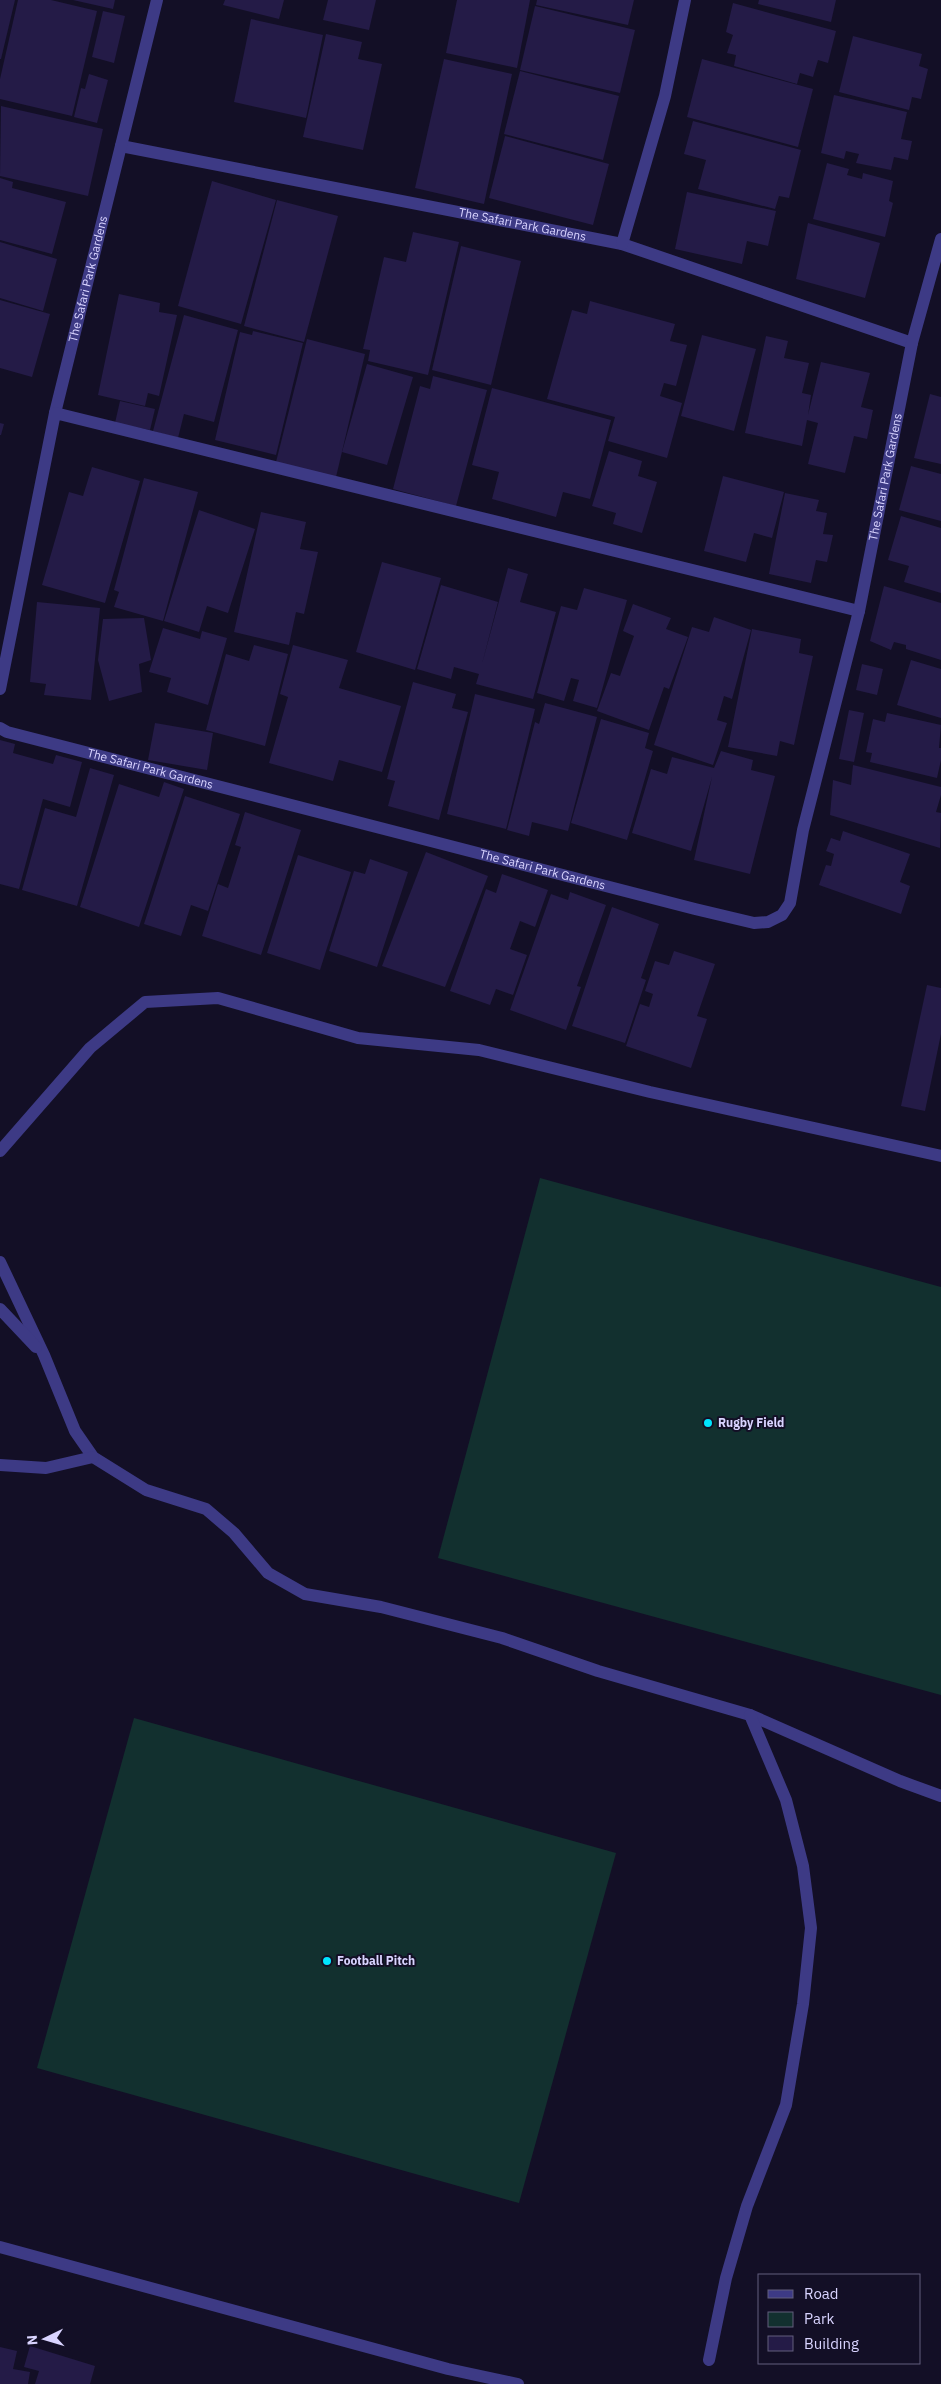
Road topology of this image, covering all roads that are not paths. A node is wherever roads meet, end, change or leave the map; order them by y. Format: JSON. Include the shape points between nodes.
{"nodes":[{"id":1,"x":157,"y":0,"type":"edge"},
{"id":2,"x":685,"y":0,"type":"edge"},
{"id":3,"x":121,"y":146,"type":"junction"},
{"id":4,"x":941,"y":239,"type":"edge"},
{"id":5,"x":622,"y":244,"type":"junction"},
{"id":6,"x":912,"y":343,"type":"junction"},
{"id":7,"x":55,"y":413,"type":"junction"},
{"id":8,"x":859,"y":611,"type":"junction"},
{"id":9,"x":0,"y":689,"type":"edge"},
{"id":10,"x":0,"y":728,"type":"edge"},
{"id":11,"x":0,"y":1151,"type":"edge"},
{"id":12,"x":941,"y":1156,"type":"edge"},
{"id":13,"x":0,"y":1262,"type":"edge"},
{"id":14,"x":0,"y":1309,"type":"edge"},
{"id":15,"x":44,"y":1355,"type":"junction"},
{"id":16,"x":93,"y":1457,"type":"junction"},
{"id":17,"x":0,"y":1465,"type":"edge"},
{"id":18,"x":750,"y":1715,"type":"junction"},
{"id":19,"x":941,"y":1796,"type":"edge"},
{"id":20,"x":0,"y":2247,"type":"edge"},
{"id":21,"x":710,"y":2360,"type":"dead end"},
{"id":22,"x":518,"y":2384,"type":"edge"}],
"edges":[{"from":1,"to":3,"type":"street","name":"The Safari Park Gardens"},
{"from":2,"to":5,"type":"street","via":[[666,96]]},
{"from":3,"to":5,"type":"street","name":"The Safari Park Gardens"},
{"from":3,"to":7,"type":"street","name":"The Safari Park Gardens"},
{"from":4,"to":6,"type":"street","name":"The Safari Park Gardens"},
{"from":5,"to":6,"type":"street","name":"The Safari Park Gardens"},
{"from":6,"to":8,"type":"street","name":"The Safari Park Gardens"},
{"from":7,"to":8,"type":"street"},
{"from":7,"to":9,"type":"street","name":"The Safari Park Gardens"},
{"from":8,"to":10,"type":"street","name":"The Safari Park Gardens","via":[[804,830],[790,903],[782,915],[768,922],[754,923],[703,911]]},
{"from":11,"to":12,"type":"street","via":[[90,1048],[146,1002],[218,998],[358,1038],[480,1050],[650,1092]]},
{"from":13,"to":15,"type":"street"},
{"from":14,"to":15,"type":"street"},
{"from":15,"to":16,"type":"street","via":[[75,1431]]},
{"from":16,"to":17,"type":"street","via":[[46,1468]]},
{"from":16,"to":18,"type":"street","via":[[146,1490],[206,1509],[234,1533],[268,1573],[305,1594],[381,1606],[484,1633],[598,1671]]},
{"from":18,"to":19,"type":"street"},
{"from":18,"to":21,"type":"street","via":[[786,1800],[803,1866],[811,1928],[803,2004],[786,2105],[747,2206],[726,2278]]},
{"from":20,"to":22,"type":"street","via":[[448,2369]]}]}
